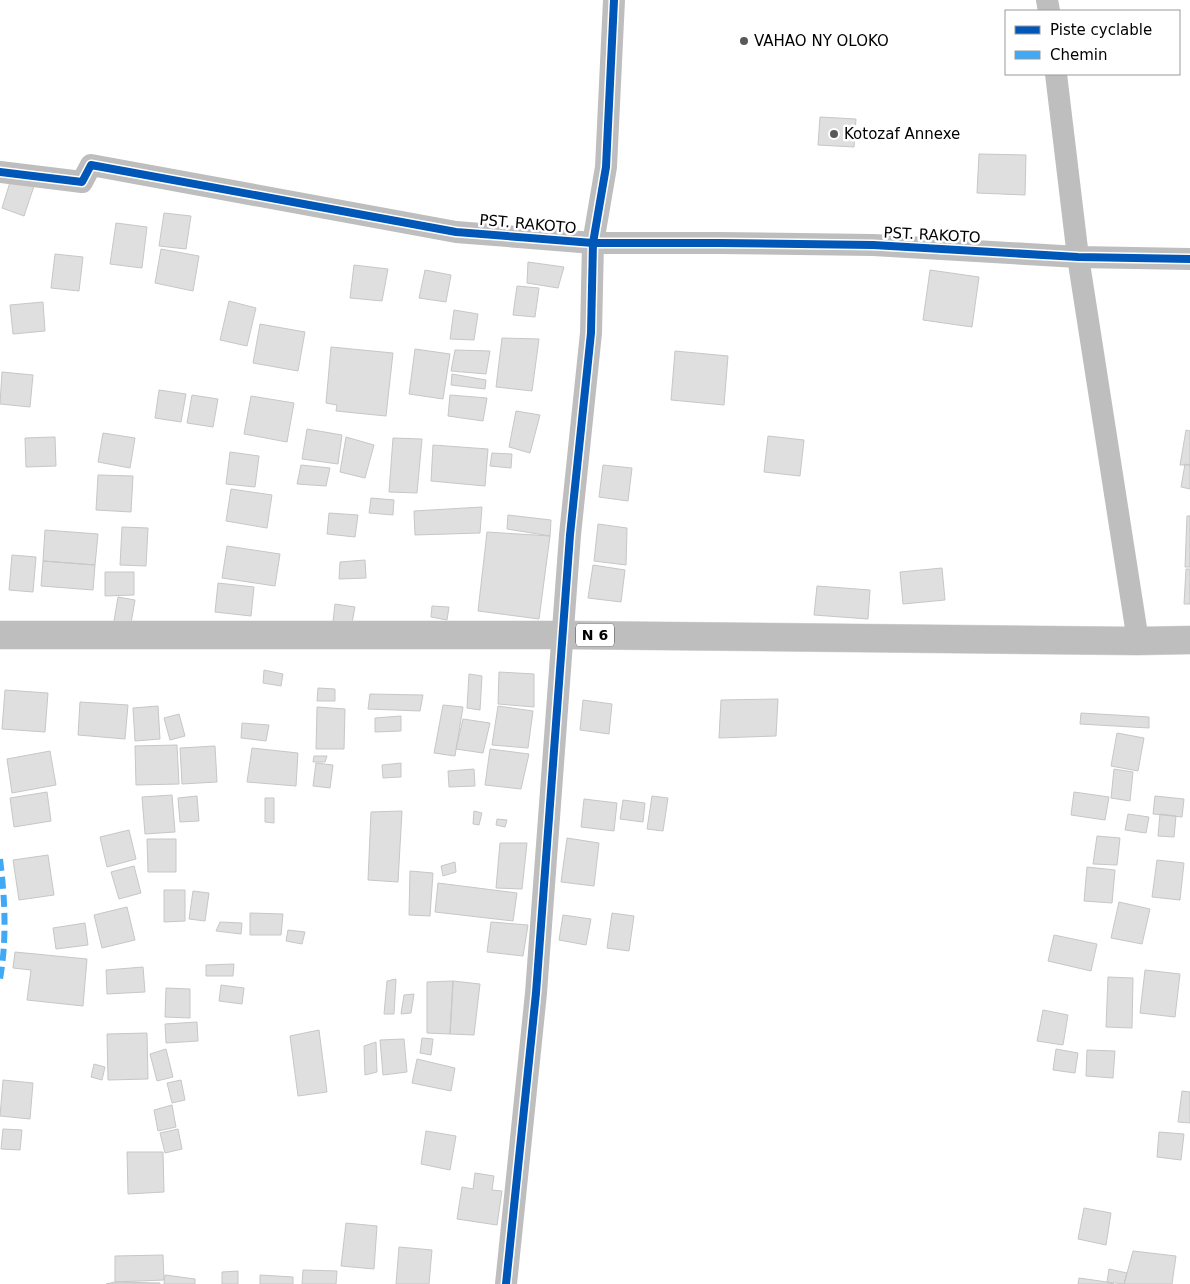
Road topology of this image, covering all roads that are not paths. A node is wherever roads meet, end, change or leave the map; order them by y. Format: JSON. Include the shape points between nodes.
{"nodes":[{"id":1,"x":614,"y":0,"type":"edge"},
{"id":2,"x":1056,"y":75,"type":"edge"},
{"id":3,"x":0,"y":172,"type":"edge"},
{"id":4,"x":593,"y":243,"type":"junction"},
{"id":5,"x":1078,"y":257,"type":"junction"},
{"id":6,"x":1190,"y":259,"type":"edge"},
{"id":7,"x":0,"y":635,"type":"edge"},
{"id":8,"x":564,"y":635,"type":"junction"},
{"id":9,"x":1190,"y":640,"type":"edge"},
{"id":10,"x":1138,"y":641,"type":"junction"},
{"id":11,"x":506,"y":1284,"type":"edge"}],
"edges":[{"from":1,"to":4,"type":"street","via":[[606,167]]},
{"from":2,"to":5,"type":"street"},
{"from":3,"to":4,"type":"street","name":"PST. RAKOTO","via":[[82,182],[91,165],[456,232]]},
{"from":4,"to":5,"type":"street","name":"PST. RAKOTO","via":[[873,245]]},
{"from":4,"to":8,"type":"street","via":[[591,333],[570,535]]},
{"from":5,"to":6,"type":"street","name":"PST. RAKOTO"},
{"from":5,"to":10,"type":"street"},
{"from":7,"to":8,"type":"main road","number":"N 6"},
{"from":8,"to":10,"type":"main road","number":"N 6"},
{"from":8,"to":11,"type":"street","via":[[536,992]]},
{"from":9,"to":10,"type":"main road","number":"N 6"}]}
